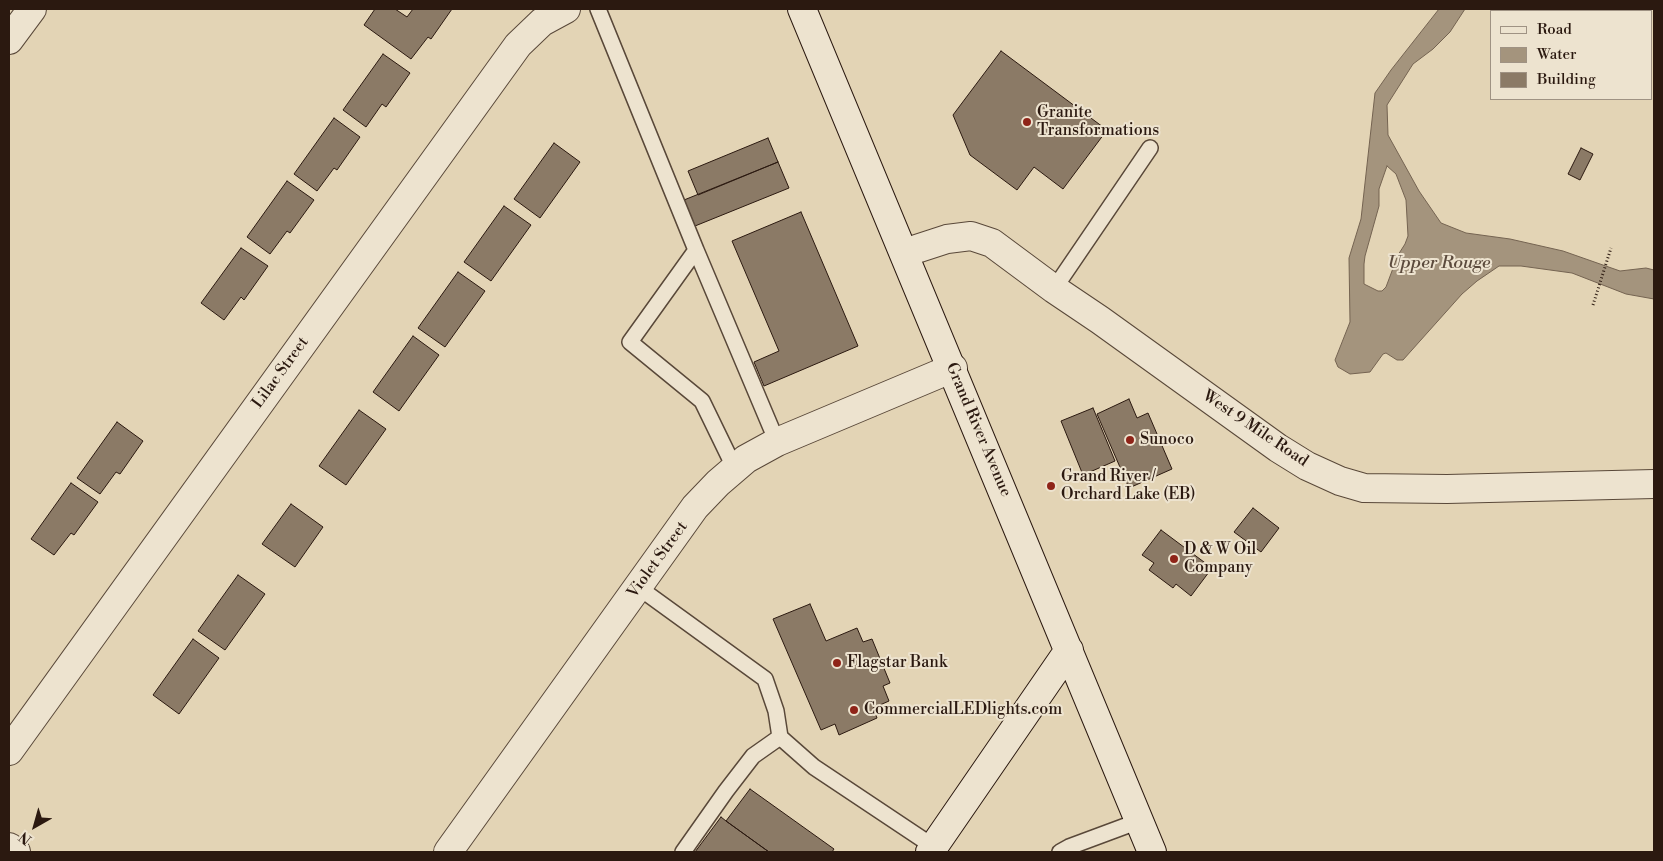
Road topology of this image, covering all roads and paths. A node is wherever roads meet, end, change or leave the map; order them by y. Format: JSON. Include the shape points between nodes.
{"nodes":[{"id":1,"x":32,"y":9,"type":"edge"},
{"id":2,"x":566,"y":9,"type":"edge"},
{"id":3,"x":598,"y":9,"type":"edge"},
{"id":4,"x":802,"y":9,"type":"edge"},
{"id":5,"x":9,"y":40,"type":"edge"},
{"id":6,"x":1150,"y":148,"type":"dead end"},
{"id":7,"x":1611,"y":248,"type":"dead end"},
{"id":8,"x":696,"y":250,"type":"junction"},
{"id":9,"x":904,"y":253,"type":"junction"},
{"id":10,"x":1054,"y":289,"type":"junction"},
{"id":11,"x":1593,"y":305,"type":"dead end"},
{"id":12,"x":952,"y":368,"type":"junction"},
{"id":13,"x":777,"y":442,"type":"junction"},
{"id":14,"x":735,"y":469,"type":"junction"},
{"id":15,"x":1654,"y":484,"type":"edge"},
{"id":16,"x":638,"y":587,"type":"junction"},
{"id":17,"x":1069,"y":650,"type":"junction"},
{"id":18,"x":780,"y":737,"type":"junction"},
{"id":19,"x":9,"y":751,"type":"edge"},
{"id":20,"x":1139,"y":821,"type":"junction"},
{"id":21,"x":9,"y":847,"type":"edge"},
{"id":22,"x":932,"y":849,"type":"edge"},
{"id":23,"x":16,"y":852,"type":"edge"},
{"id":24,"x":448,"y":852,"type":"edge"},
{"id":25,"x":683,"y":852,"type":"edge"},
{"id":26,"x":1060,"y":852,"type":"edge"},
{"id":27,"x":1152,"y":852,"type":"edge"}],
"edges":[{"from":1,"to":5,"type":"street"},
{"from":2,"to":19,"type":"street","name":"Lilac Street","via":[[542,22],[518,45]]},
{"from":3,"to":8,"type":"lane"},
{"from":4,"to":9,"type":"street","name":"Grand River Avenue"},
{"from":6,"to":10,"type":"lane"},
{"from":7,"to":11,"type":"path"},
{"from":8,"to":13,"type":"lane"},
{"from":8,"to":14,"type":"lane","via":[[630,342],[702,401]]},
{"from":9,"to":10,"type":"street","name":"West 9 Mile Road","via":[[947,239],[971,236],[992,243]]},
{"from":9,"to":12,"type":"street","name":"Grand River Avenue"},
{"from":10,"to":15,"type":"street","name":"West 9 Mile Road","via":[[1278,448],[1340,481],[1364,488],[1447,489]]},
{"from":12,"to":13,"type":"street","name":"Violet Street"},
{"from":12,"to":17,"type":"street","name":"Grand River Avenue"},
{"from":13,"to":14,"type":"street","name":"Violet Street"},
{"from":14,"to":16,"type":"street","name":"Violet Street","via":[[695,507]]},
{"from":16,"to":18,"type":"lane","via":[[765,679],[776,711]]},
{"from":16,"to":24,"type":"street","name":"Violet Street"},
{"from":17,"to":20,"type":"street","name":"Grand River Avenue"},
{"from":17,"to":22,"type":"street"},
{"from":18,"to":22,"type":"lane","via":[[814,767]]},
{"from":18,"to":25,"type":"lane","via":[[753,756]]},
{"from":20,"to":26,"type":"lane"},
{"from":20,"to":27,"type":"street","name":"Grand River Avenue"},
{"from":21,"to":23,"type":"street"}]}
